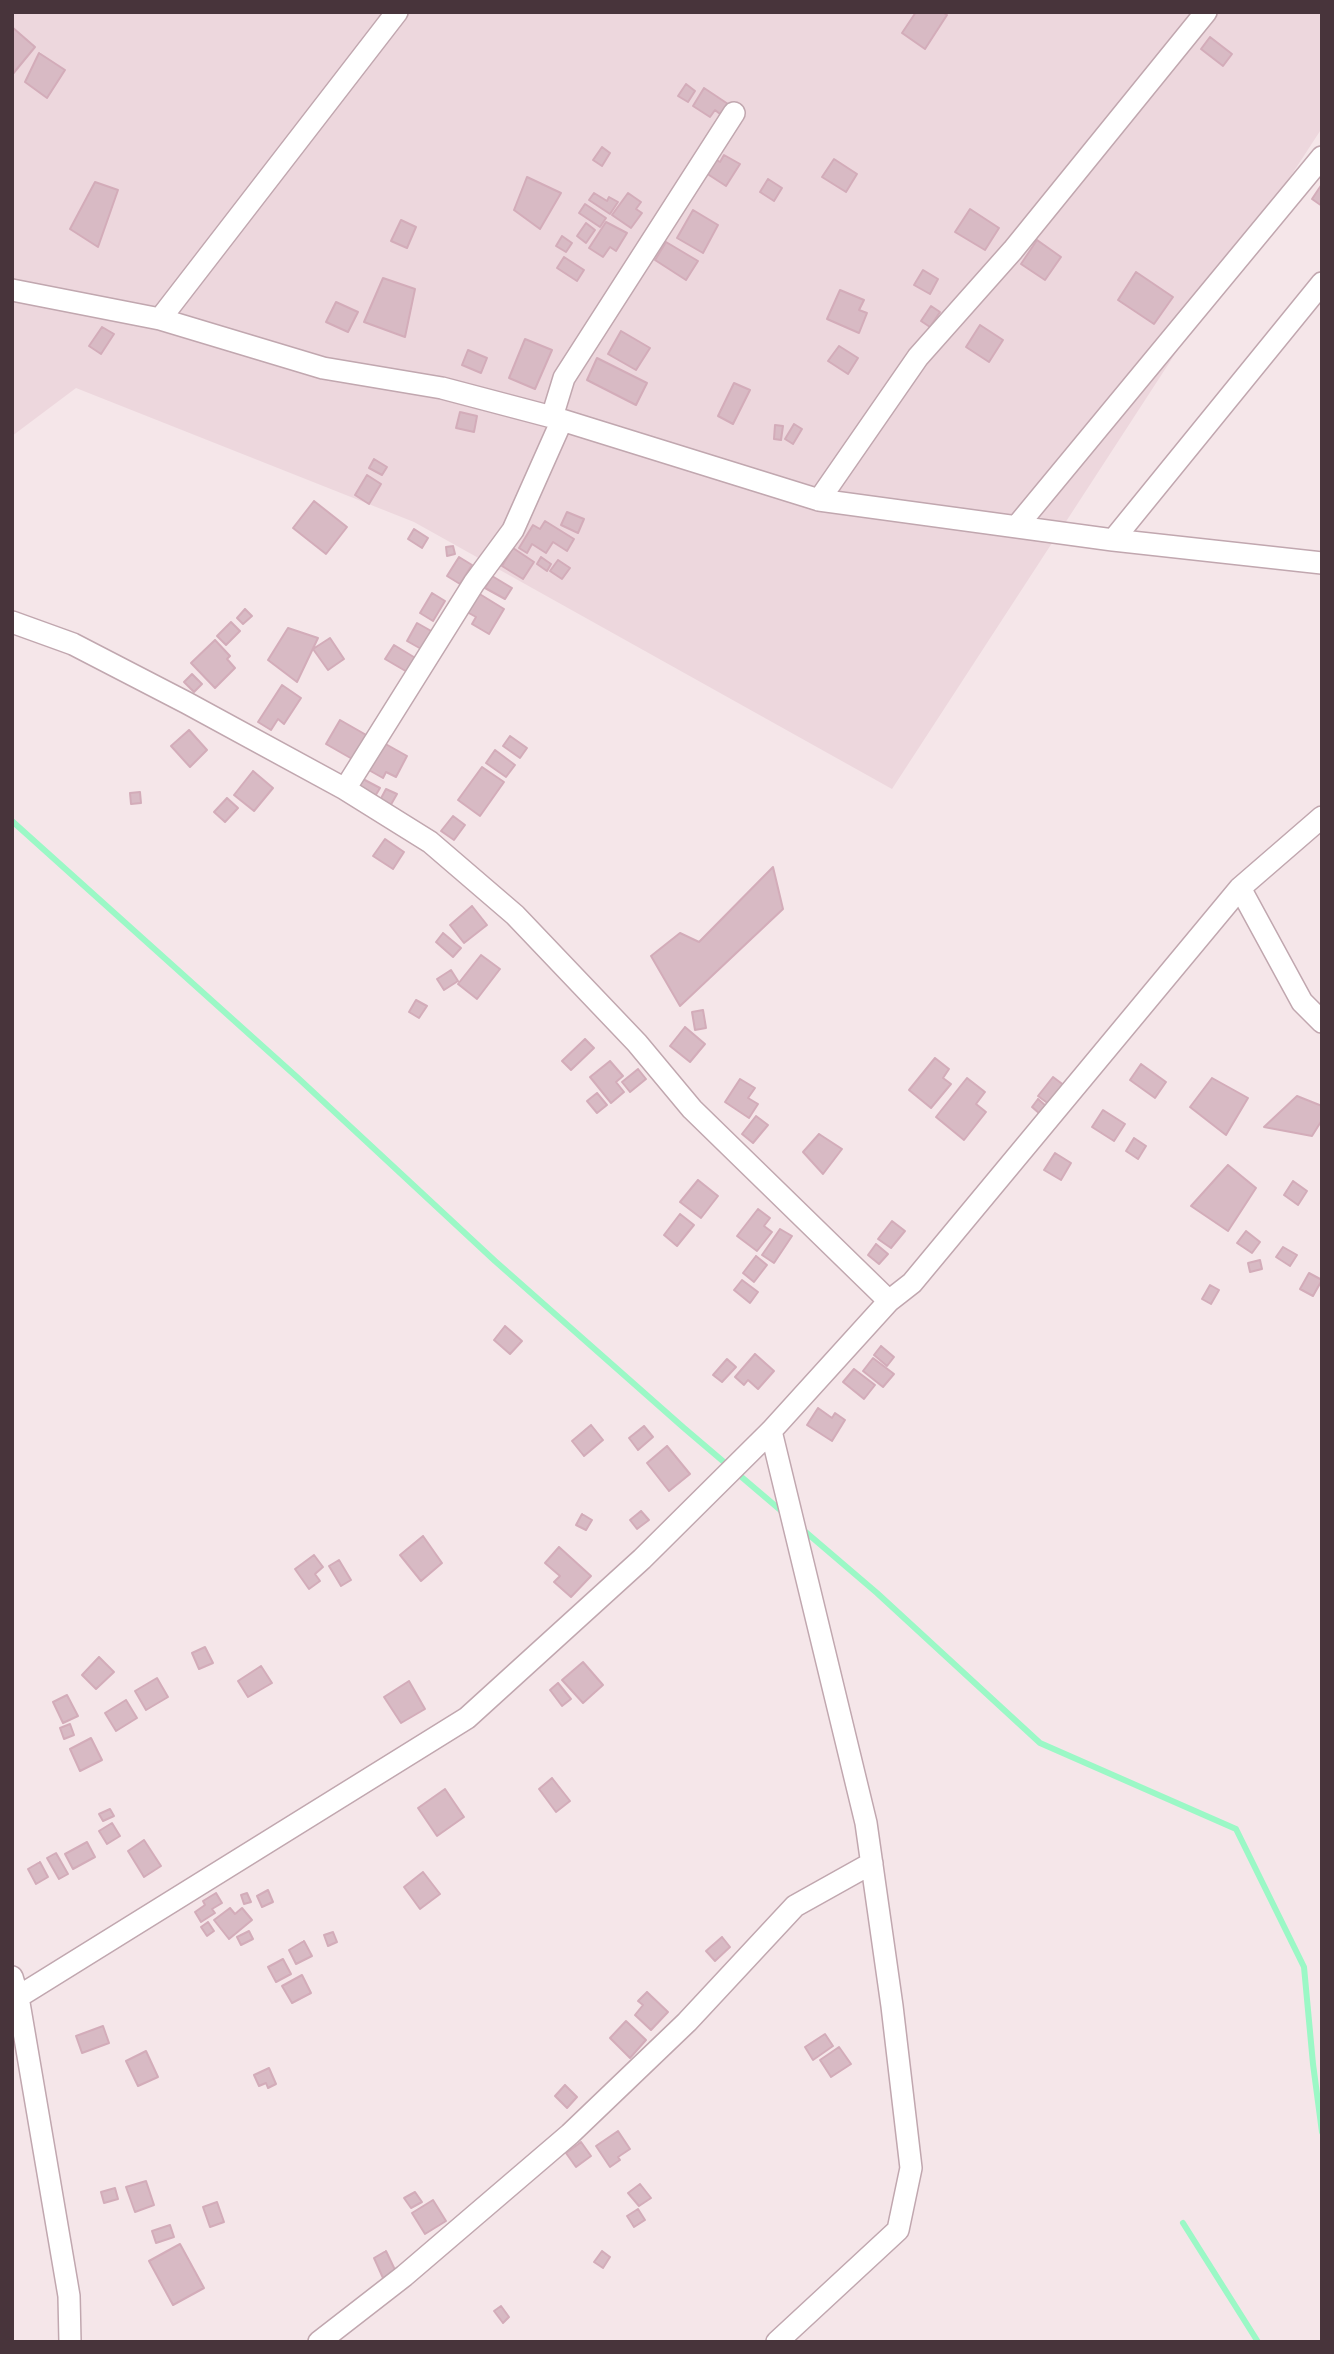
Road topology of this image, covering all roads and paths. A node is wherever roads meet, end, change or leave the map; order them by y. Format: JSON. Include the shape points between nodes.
{"nodes":[{"id":1,"x":397,"y":12,"type":"edge"},
{"id":2,"x":1206,"y":12,"type":"edge"},
{"id":3,"x":734,"y":113,"type":"dead end"},
{"id":4,"x":1322,"y":157,"type":"edge"},
{"id":5,"x":1322,"y":283,"type":"edge"},
{"id":6,"x":12,"y":290,"type":"edge"},
{"id":7,"x":160,"y":319,"type":"junction"},
{"id":8,"x":557,"y":418,"type":"junction"},
{"id":9,"x":819,"y":500,"type":"junction"},
{"id":10,"x":1017,"y":526,"type":"junction"},
{"id":11,"x":1113,"y":540,"type":"junction"},
{"id":12,"x":1322,"y":563,"type":"edge"},
{"id":13,"x":12,"y":622,"type":"edge"},
{"id":14,"x":345,"y":789,"type":"junction"},
{"id":15,"x":1322,"y":817,"type":"edge"},
{"id":16,"x":1240,"y":888,"type":"junction"},
{"id":17,"x":1322,"y":1022,"type":"edge"},
{"id":18,"x":889,"y":1301,"type":"junction"},
{"id":19,"x":771,"y":1431,"type":"junction"},
{"id":20,"x":872,"y":1863,"type":"junction"},
{"id":21,"x":12,"y":1977,"type":"edge"},
{"id":22,"x":18,"y":1997,"type":"junction"},
{"id":23,"x":70,"y":2342,"type":"edge"},
{"id":24,"x":319,"y":2342,"type":"edge"},
{"id":25,"x":777,"y":2342,"type":"edge"}],
"edges":[{"from":1,"to":7,"type":"street"},
{"from":2,"to":9,"type":"street","via":[[1013,250],[918,357]]},
{"from":3,"to":8,"type":"street","via":[[564,378]]},
{"from":4,"to":10,"type":"street"},
{"from":5,"to":11,"type":"street"},
{"from":6,"to":7,"type":"street"},
{"from":7,"to":8,"type":"street","via":[[323,368],[442,388]]},
{"from":8,"to":9,"type":"street"},
{"from":8,"to":14,"type":"street","via":[[513,530],[474,583]]},
{"from":9,"to":10,"type":"street"},
{"from":10,"to":11,"type":"street"},
{"from":11,"to":12,"type":"street"},
{"from":13,"to":14,"type":"street","via":[[74,644]]},
{"from":14,"to":18,"type":"street","via":[[430,842],[515,915],[637,1043],[692,1109]]},
{"from":15,"to":16,"type":"street"},
{"from":16,"to":17,"type":"street","via":[[1302,1002]]},
{"from":16,"to":18,"type":"street","via":[[912,1283]]},
{"from":18,"to":19,"type":"street"},
{"from":19,"to":20,"type":"street"},
{"from":19,"to":22,"type":"street","via":[[642,1559],[467,1718]]},
{"from":20,"to":24,"type":"street","via":[[795,1906],[687,2022],[570,2134]]},
{"from":20,"to":25,"type":"street","via":[[911,2168],[898,2230]]},
{"from":21,"to":22,"type":"street"},
{"from":22,"to":23,"type":"street","via":[[69,2296]]}]}
